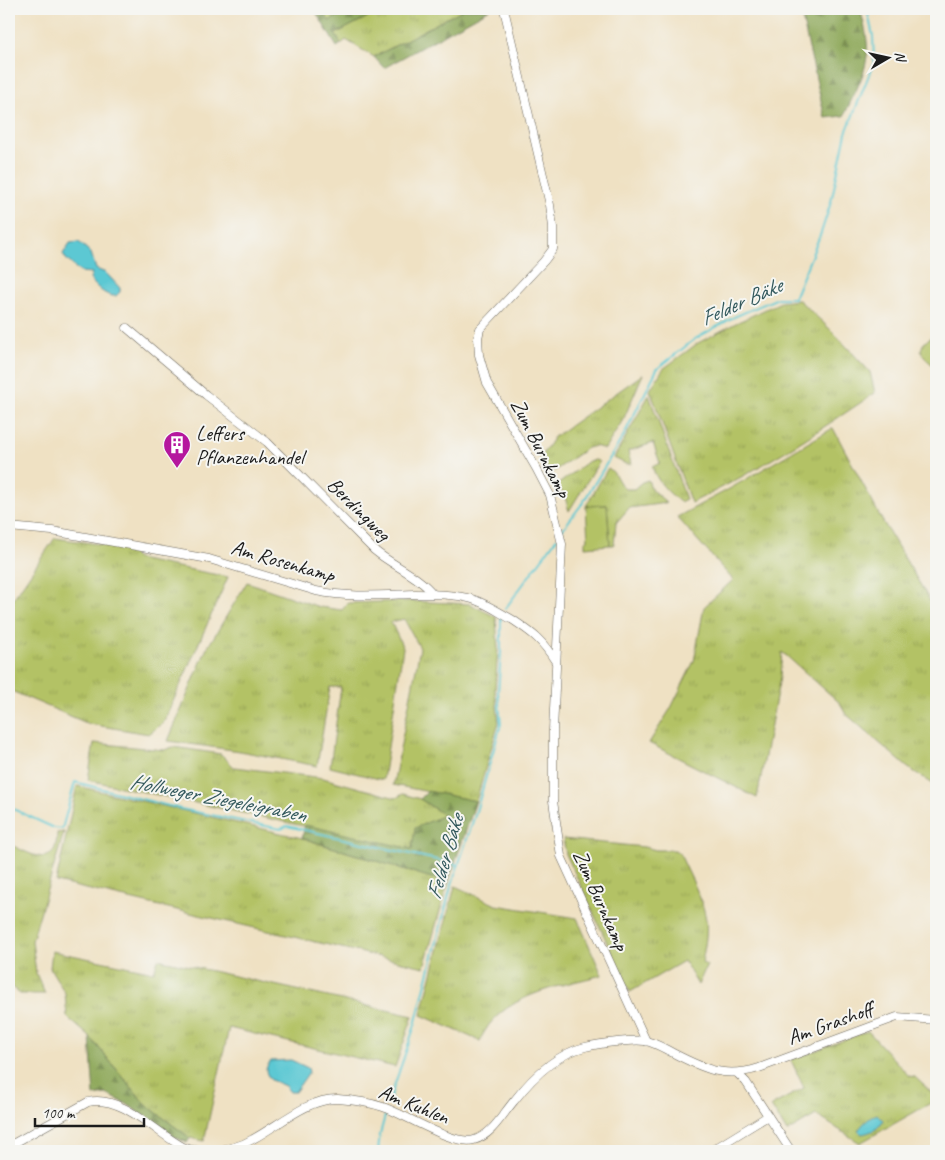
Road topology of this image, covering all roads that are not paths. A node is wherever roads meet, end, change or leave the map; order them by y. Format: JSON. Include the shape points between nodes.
{"nodes":[{"id":1,"x":504,"y":9,"type":"edge"},
{"id":2,"x":127,"y":328,"type":"dead end"},
{"id":3,"x":9,"y":527,"type":"edge"},
{"id":4,"x":433,"y":594,"type":"junction"},
{"id":5,"x":557,"y":631,"type":"junction"},
{"id":6,"x":539,"y":639,"type":"junction"},
{"id":7,"x":556,"y":662,"type":"junction"},
{"id":8,"x":936,"y":1020,"type":"edge"},
{"id":9,"x":646,"y":1041,"type":"junction"},
{"id":10,"x":751,"y":1070,"type":"junction"},
{"id":11,"x":738,"y":1074,"type":"junction"},
{"id":12,"x":746,"y":1082,"type":"junction"},
{"id":13,"x":768,"y":1116,"type":"junction"},
{"id":14,"x":467,"y":1142,"type":"junction"},
{"id":15,"x":9,"y":1146,"type":"edge"},
{"id":16,"x":204,"y":1151,"type":"edge"},
{"id":17,"x":210,"y":1151,"type":"edge"},
{"id":18,"x":468,"y":1151,"type":"edge"},
{"id":19,"x":711,"y":1151,"type":"edge"},
{"id":20,"x":791,"y":1151,"type":"edge"}],
"edges":[{"from":1,"to":5,"type":"street","name":"Zum Burnkamp","via":[[550,205],[553,249],[480,329],[479,355],[488,383],[553,505],[562,544]]},
{"from":2,"to":4,"type":"street","name":"Berdingweg","via":[[267,442],[374,550],[427,586]]},
{"from":3,"to":4,"type":"street","name":"Am Rosenkamp","via":[[52,531],[201,557],[330,594]]},
{"from":4,"to":6,"type":"street","name":"Am Rosenkamp","via":[[474,599]]},
{"from":5,"to":6,"type":"street","via":[[548,639]]},
{"from":5,"to":7,"type":"street","name":"Zum Burnkamp"},
{"from":6,"to":7,"type":"street","name":"Am Rosenkamp"},
{"from":7,"to":9,"type":"street","name":"Zum Burnkamp","via":[[553,801],[561,856]]},
{"from":8,"to":10,"type":"street","name":"Am Grashoff","via":[[898,1017]]},
{"from":9,"to":11,"type":"street","via":[[706,1068]]},
{"from":9,"to":14,"type":"street","via":[[584,1047],[568,1053],[532,1080],[483,1137]]},
{"from":10,"to":11,"type":"street","name":"Am Grashoff"},
{"from":10,"to":12,"type":"street"},
{"from":11,"to":12,"type":"street"},
{"from":12,"to":13,"type":"street"},
{"from":13,"to":19,"type":"street"},
{"from":13,"to":20,"type":"street"},
{"from":14,"to":17,"type":"street","name":"Am Kuhlen","via":[[383,1107],[336,1099],[297,1112],[240,1146]]},
{"from":14,"to":18,"type":"street"},
{"from":15,"to":16,"type":"street","via":[[88,1102],[98,1100],[118,1104],[183,1147]]}]}
